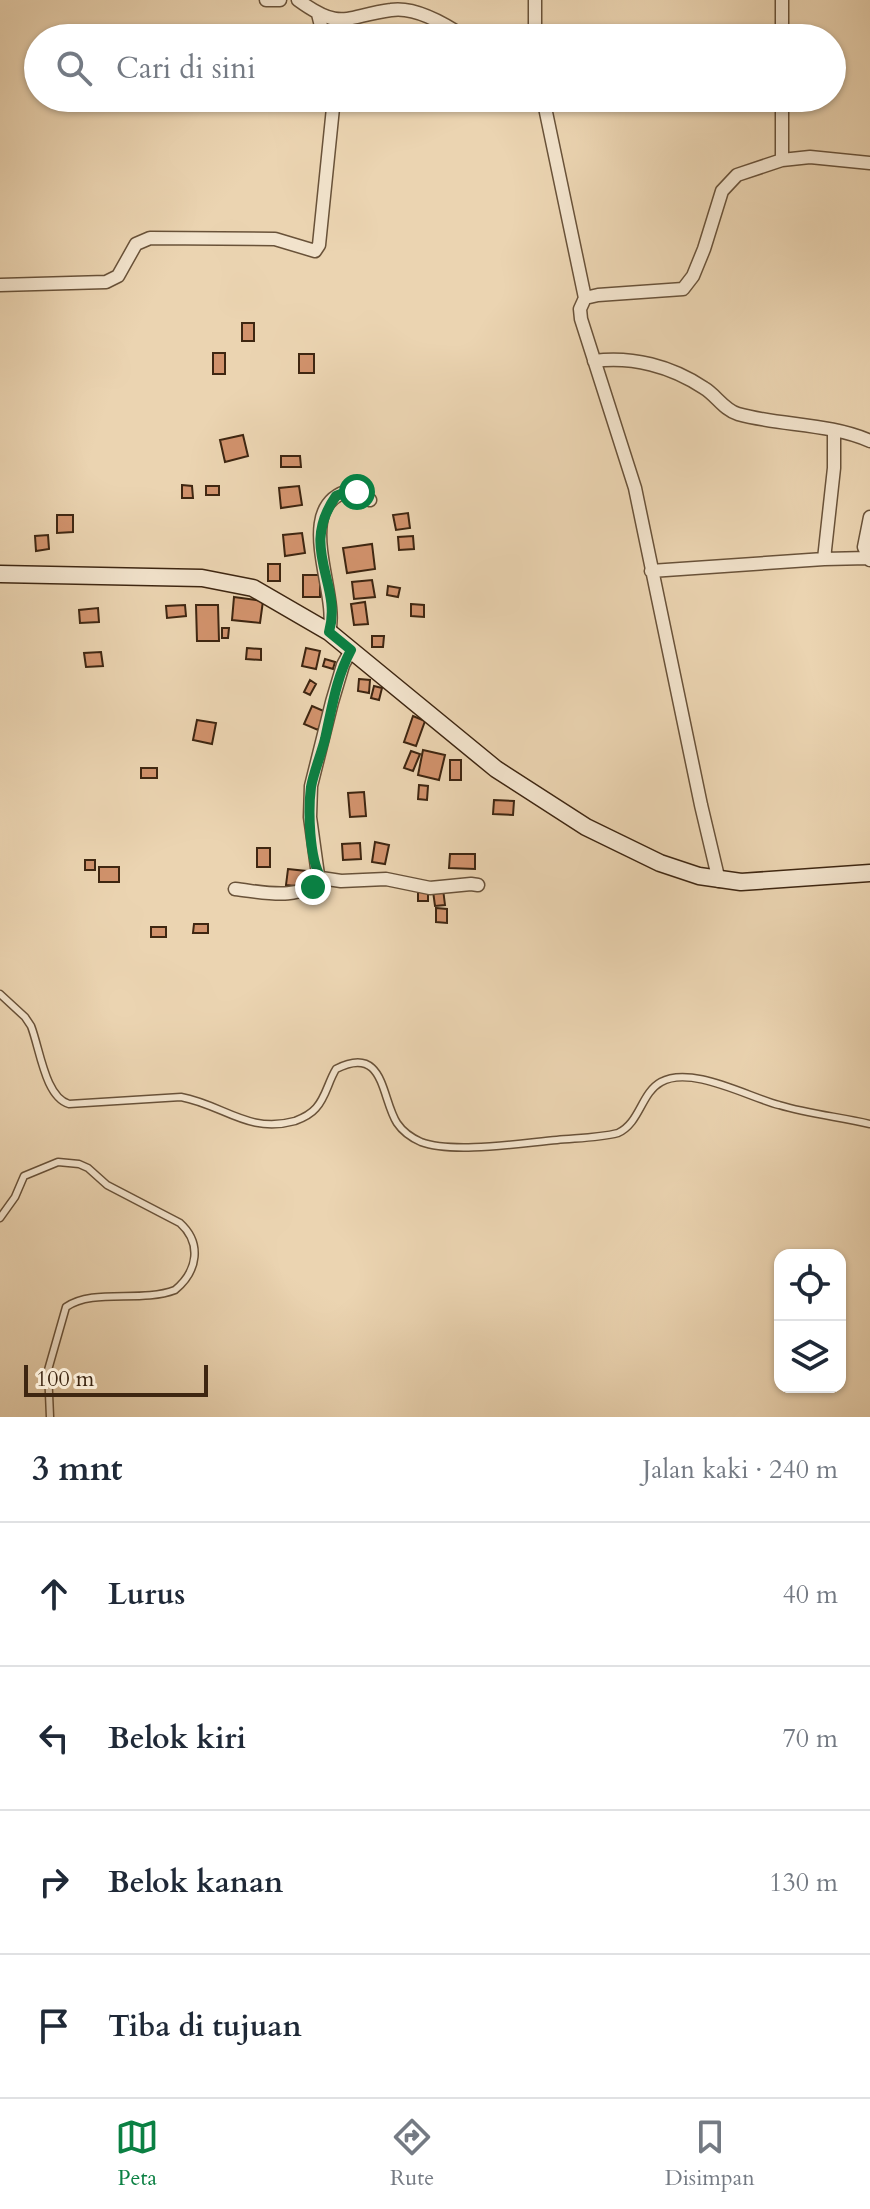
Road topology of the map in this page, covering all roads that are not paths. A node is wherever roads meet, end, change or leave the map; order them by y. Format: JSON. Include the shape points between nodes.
{"nodes":[{"id":1,"x":266,"y":0,"type":"edge"},
{"id":2,"x":280,"y":0,"type":"edge"},
{"id":3,"x":298,"y":0,"type":"edge"},
{"id":4,"x":535,"y":0,"type":"edge"},
{"id":5,"x":782,"y":0,"type":"edge"},
{"id":6,"x":318,"y":14,"type":"junction"},
{"id":7,"x":320,"y":24,"type":"edge"},
{"id":8,"x":438,"y":24,"type":"edge"},
{"id":9,"x":535,"y":24,"type":"edge"},
{"id":10,"x":782,"y":24,"type":"edge"},
{"id":11,"x":333,"y":112,"type":"edge"},
{"id":12,"x":546,"y":112,"type":"edge"},
{"id":13,"x":782,"y":112,"type":"edge"},
{"id":14,"x":782,"y":160,"type":"junction"},
{"id":15,"x":870,"y":163,"type":"edge"},
{"id":16,"x":0,"y":285,"type":"edge"},
{"id":17,"x":585,"y":298,"type":"junction"},
{"id":18,"x":594,"y":361,"type":"junction"},
{"id":19,"x":834,"y":431,"type":"junction"},
{"id":20,"x":870,"y":441,"type":"edge"},
{"id":21,"x":370,"y":500,"type":"dead end"},
{"id":22,"x":870,"y":517,"type":"edge"},
{"id":23,"x":824,"y":559,"type":"junction"},
{"id":24,"x":869,"y":559,"type":"edge"},
{"id":25,"x":651,"y":571,"type":"junction"},
{"id":26,"x":0,"y":574,"type":"edge"},
{"id":27,"x":329,"y":632,"type":"junction"},
{"id":28,"x":351,"y":650,"type":"junction"},
{"id":29,"x":870,"y":873,"type":"edge"},
{"id":30,"x":321,"y":878,"type":"junction"},
{"id":31,"x":719,"y":881,"type":"junction"},
{"id":32,"x":478,"y":885,"type":"dead end"},
{"id":33,"x":235,"y":889,"type":"dead end"},
{"id":34,"x":0,"y":994,"type":"edge"},
{"id":35,"x":870,"y":1124,"type":"edge"},
{"id":36,"x":0,"y":1218,"type":"edge"},
{"id":37,"x":50,"y":1417,"type":"edge"}],
"edges":[{"from":1,"to":2,"type":"street"},
{"from":3,"to":6,"type":"street"},
{"from":4,"to":9,"type":"street"},
{"from":5,"to":10,"type":"street"},
{"from":6,"to":7,"type":"street"},
{"from":6,"to":8,"type":"street","via":[[346,21],[393,9],[412,11]]},
{"from":11,"to":16,"type":"street","via":[[315,251],[275,239],[150,238],[136,244],[118,276],[106,282]]},
{"from":12,"to":17,"type":"street"},
{"from":13,"to":14,"type":"street"},
{"from":14,"to":15,"type":"street"},
{"from":14,"to":17,"type":"street","via":[[727,183],[693,276],[683,289]]},
{"from":17,"to":18,"type":"street","via":[[581,319]]},
{"from":18,"to":19,"type":"street","via":[[644,362],[694,382],[737,414]]},
{"from":18,"to":25,"type":"street","via":[[635,488]]},
{"from":19,"to":20,"type":"street"},
{"from":19,"to":23,"type":"street"},
{"from":21,"to":27,"type":"street","via":[[351,490],[341,492],[321,523],[320,552],[332,612]]},
{"from":22,"to":24,"type":"street","via":[[864,547]]},
{"from":23,"to":24,"type":"street"},
{"from":23,"to":25,"type":"street"},
{"from":25,"to":31,"type":"street"},
{"from":26,"to":27,"type":"main road","via":[[226,581],[268,594]]},
{"from":27,"to":28,"type":"main road"},
{"from":28,"to":30,"type":"street","via":[[311,786],[310,817]]},
{"from":28,"to":31,"type":"main road","via":[[496,769],[586,827],[660,863]]},
{"from":29,"to":31,"type":"main road"},
{"from":30,"to":32,"type":"street","via":[[386,879],[430,888]]},
{"from":30,"to":33,"type":"street","via":[[313,887],[292,894]]},
{"from":34,"to":35,"type":"lane","via":[[31,1026],[51,1090],[69,1104],[181,1097],[255,1125],[284,1124],[314,1111],[336,1069],[357,1063],[378,1075],[403,1130],[423,1143],[446,1146],[618,1133],[652,1089],[678,1076]]},
{"from":36,"to":37,"type":"lane","via":[[24,1176],[67,1162],[88,1168],[107,1185],[180,1223],[195,1244],[191,1266],[175,1290],[141,1297],[89,1297],[66,1307],[48,1370]]}]}
